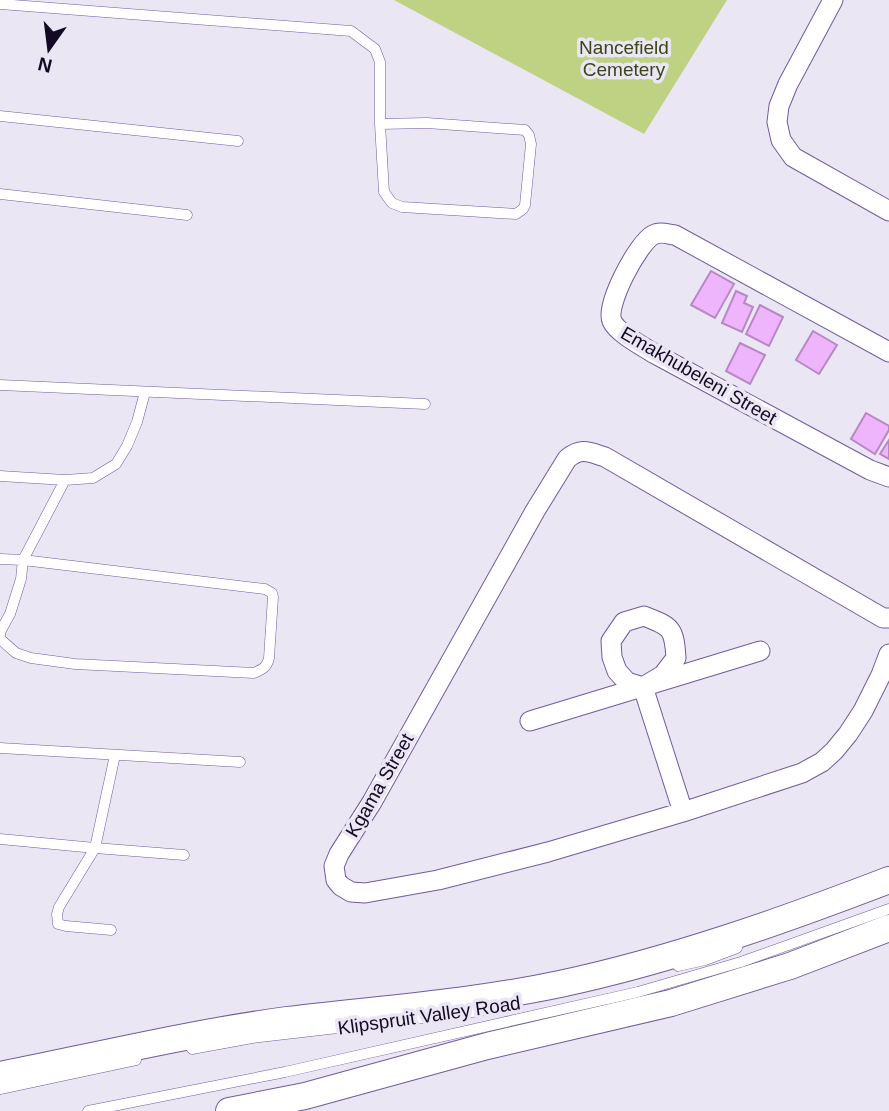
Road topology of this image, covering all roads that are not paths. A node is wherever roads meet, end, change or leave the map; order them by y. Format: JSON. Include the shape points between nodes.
{"nodes":[{"id":1,"x":833,"y":0,"type":"edge"},
{"id":2,"x":0,"y":4,"type":"edge"},
{"id":3,"x":79,"y":4,"type":"edge"},
{"id":4,"x":0,"y":116,"type":"edge"},
{"id":5,"x":380,"y":124,"type":"junction"},
{"id":6,"x":238,"y":141,"type":"dead end"},
{"id":7,"x":0,"y":194,"type":"edge"},
{"id":8,"x":889,"y":211,"type":"edge"},
{"id":9,"x":187,"y":215,"type":"dead end"},
{"id":10,"x":889,"y":352,"type":"edge"},
{"id":11,"x":0,"y":385,"type":"edge"},
{"id":12,"x":145,"y":392,"type":"junction"},
{"id":13,"x":425,"y":404,"type":"dead end"},
{"id":14,"x":0,"y":476,"type":"edge"},
{"id":15,"x":886,"y":478,"type":"edge"},
{"id":16,"x":65,"y":480,"type":"junction"},
{"id":17,"x":0,"y":559,"type":"edge"},
{"id":18,"x":23,"y":560,"type":"junction"},
{"id":19,"x":889,"y":618,"type":"edge"},
{"id":20,"x":760,"y":651,"type":"dead end"},
{"id":21,"x":889,"y":654,"type":"edge"},
{"id":22,"x":643,"y":687,"type":"junction"},
{"id":23,"x":530,"y":721,"type":"dead end"},
{"id":24,"x":0,"y":748,"type":"edge"},
{"id":25,"x":115,"y":755,"type":"junction"},
{"id":26,"x":240,"y":762,"type":"dead end"},
{"id":27,"x":683,"y":812,"type":"junction"},
{"id":28,"x":0,"y":839,"type":"edge"},
{"id":29,"x":95,"y":848,"type":"junction"},
{"id":30,"x":184,"y":855,"type":"dead end"},
{"id":31,"x":889,"y":880,"type":"edge"},
{"id":32,"x":889,"y":909,"type":"edge"},
{"id":33,"x":889,"y":928,"type":"edge"},
{"id":34,"x":111,"y":930,"type":"dead end"},
{"id":35,"x":741,"y":947,"type":"dead end"},
{"id":36,"x":665,"y":969,"type":"dead end"},
{"id":37,"x":652,"y":972,"type":"dead end"},
{"id":38,"x":522,"y":1002,"type":"dead end"},
{"id":39,"x":509,"y":1005,"type":"dead end"},
{"id":40,"x":444,"y":1016,"type":"dead end"},
{"id":41,"x":432,"y":1017,"type":"dead end"},
{"id":42,"x":187,"y":1050,"type":"dead end"},
{"id":43,"x":148,"y":1058,"type":"dead end"},
{"id":44,"x":0,"y":1075,"type":"edge"},
{"id":45,"x":0,"y":1089,"type":"edge"},
{"id":46,"x":88,"y":1111,"type":"edge"},
{"id":47,"x":229,"y":1111,"type":"edge"}],
"edges":[{"from":1,"to":8,"type":"street","via":[[779,106],[781,140],[793,157]]},
{"from":2,"to":3,"type":"lane"},
{"from":3,"to":5,"type":"lane","via":[[351,31],[375,49],[380,62]]},
{"from":4,"to":6,"type":"lane"},
{"from":5,"to":5,"type":"lane","via":[[526,130],[531,144],[523,209],[516,214],[392,203],[384,192]]},
{"from":7,"to":9,"type":"lane"},
{"from":10,"to":15,"type":"street","name":"Emakhubeleni Street","via":[[675,235],[663,233],[655,233],[645,243],[610,310],[613,324],[655,354]]},
{"from":11,"to":12,"type":"lane"},
{"from":12,"to":13,"type":"lane"},
{"from":12,"to":16,"type":"lane","via":[[137,422],[116,464],[93,478]]},
{"from":14,"to":16,"type":"lane"},
{"from":16,"to":18,"type":"lane"},
{"from":17,"to":18,"type":"lane"},
{"from":18,"to":18,"type":"lane","via":[[10,614],[0,632],[0,639],[16,653],[75,664],[254,673],[267,664],[273,597],[265,589]]},
{"from":19,"to":27,"type":"street","name":"Kgama Street","via":[[605,457],[575,453],[535,511],[339,854],[335,875],[341,886],[365,894],[548,852]]},
{"from":20,"to":22,"type":"street"},
{"from":21,"to":27,"type":"street","name":"Kgama Street","via":[[863,710],[822,762],[802,773]]},
{"from":22,"to":23,"type":"street"},
{"from":22,"to":27,"type":"street"},
{"from":24,"to":25,"type":"lane"},
{"from":25,"to":26,"type":"lane"},
{"from":25,"to":29,"type":"lane"},
{"from":28,"to":29,"type":"lane"},
{"from":29,"to":30,"type":"lane"},
{"from":29,"to":34,"type":"lane","via":[[59,907],[57,920],[66,926]]},
{"from":31,"to":44,"type":"main road","name":"Klipspruit Valley Road","via":[[743,933],[561,984],[204,1034]]},
{"from":32,"to":46,"type":"lane","name":"Klipspruit Valley Road","via":[[741,962],[638,992],[285,1072]]},
{"from":33,"to":47,"type":"main road","name":"Klipspruit Valley Road","via":[[671,1003]]},
{"from":35,"to":36,"type":"lane"},
{"from":37,"to":38,"type":"lane","name":"Klipspruit Valley Road"},
{"from":39,"to":40,"type":"lane","name":"Klipspruit Valley Road"},
{"from":41,"to":42,"type":"lane","name":"Klipspruit Valley Road"},
{"from":43,"to":45,"type":"lane"}]}
